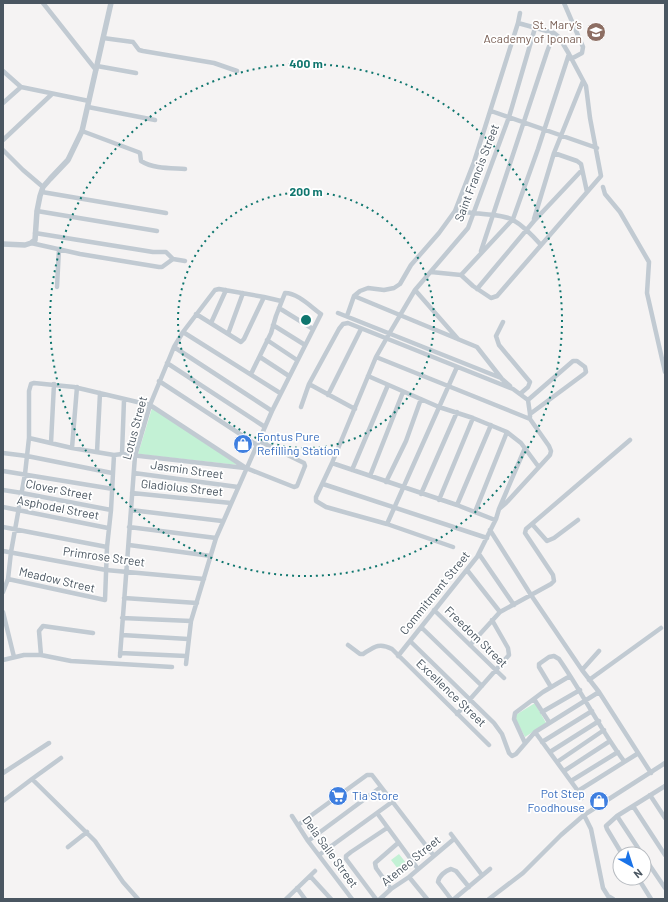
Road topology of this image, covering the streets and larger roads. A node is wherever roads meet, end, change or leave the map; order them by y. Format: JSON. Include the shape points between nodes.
{"nodes":[{"id":1,"x":43,"y":3,"type":"edge"},
{"id":2,"x":111,"y":3,"type":"edge"},
{"id":3,"x":564,"y":3,"type":"edge"},
{"id":4,"x":520,"y":14,"type":"dead end"},
{"id":5,"x":518,"y":23,"type":"junction"},
{"id":6,"x":535,"y":28,"type":"junction"},
{"id":7,"x":554,"y":33,"type":"junction"},
{"id":8,"x":103,"y":38,"type":"junction"},
{"id":9,"x":570,"y":56,"type":"junction"},
{"id":10,"x":96,"y":68,"type":"junction"},
{"id":11,"x":3,"y":71,"type":"edge"},
{"id":12,"x":237,"y":72,"type":"dead end"},
{"id":13,"x":136,"y":73,"type":"dead end"},
{"id":14,"x":583,"y":81,"type":"junction"},
{"id":15,"x":20,"y":87,"type":"junction"},
{"id":16,"x":52,"y":94,"type":"junction"},
{"id":17,"x":3,"y":103,"type":"edge"},
{"id":18,"x":89,"y":104,"type":"junction"},
{"id":19,"x":490,"y":110,"type":"junction"},
{"id":20,"x":509,"y":117,"type":"junction"},
{"id":21,"x":155,"y":120,"type":"dead end"},
{"id":22,"x":524,"y":122,"type":"junction"},
{"id":23,"x":544,"y":130,"type":"junction"},
{"id":24,"x":82,"y":131,"type":"junction"},
{"id":25,"x":562,"y":135,"type":"junction"},
{"id":26,"x":3,"y":140,"type":"edge"},
{"id":27,"x":597,"y":148,"type":"junction"},
{"id":28,"x":3,"y":150,"type":"edge"},
{"id":29,"x":554,"y":153,"type":"junction"},
{"id":30,"x":185,"y":169,"type":"dead end"},
{"id":31,"x":582,"y":170,"type":"junction"},
{"id":32,"x":603,"y":187,"type":"dead end"},
{"id":33,"x":42,"y":190,"type":"junction"},
{"id":34,"x":587,"y":192,"type":"junction"},
{"id":35,"x":37,"y":211,"type":"junction"},
{"id":36,"x":455,"y":211,"type":"junction"},
{"id":37,"x":166,"y":213,"type":"dead end"},
{"id":38,"x":473,"y":214,"type":"junction"},
{"id":39,"x":494,"y":215,"type":"junction"},
{"id":40,"x":513,"y":219,"type":"junction"},
{"id":41,"x":534,"y":221,"type":"junction"},
{"id":42,"x":527,"y":230,"type":"junction"},
{"id":43,"x":157,"y":231,"type":"dead end"},
{"id":44,"x":36,"y":233,"type":"junction"},
{"id":45,"x":32,"y":243,"type":"junction"},
{"id":46,"x":3,"y":244,"type":"edge"},
{"id":47,"x":541,"y":245,"type":"junction"},
{"id":48,"x":59,"y":249,"type":"junction"},
{"id":49,"x":480,"y":254,"type":"junction"},
{"id":50,"x":173,"y":259,"type":"junction"},
{"id":51,"x":185,"y":261,"type":"dead end"},
{"id":52,"x":431,"y":272,"type":"junction"},
{"id":53,"x":461,"y":275,"type":"junction"},
{"id":54,"x":56,"y":287,"type":"dead end"},
{"id":55,"x":477,"y":288,"type":"junction"},
{"id":56,"x":226,"y":290,"type":"junction"},
{"id":57,"x":415,"y":290,"type":"junction"},
{"id":58,"x":243,"y":293,"type":"junction"},
{"id":59,"x":354,"y":296,"type":"junction"},
{"id":60,"x":264,"y":297,"type":"junction"},
{"id":61,"x":281,"y":301,"type":"junction"},
{"id":62,"x":279,"y":308,"type":"junction"},
{"id":63,"x":338,"y":313,"type":"dead end"},
{"id":64,"x":196,"y":314,"type":"junction"},
{"id":65,"x":400,"y":315,"type":"junction"},
{"id":66,"x":347,"y":316,"type":"junction"},
{"id":67,"x":503,"y":322,"type":"dead end"},
{"id":68,"x":211,"y":323,"type":"junction"},
{"id":69,"x":273,"y":325,"type":"junction"},
{"id":70,"x":313,"y":329,"type":"junction"},
{"id":71,"x":361,"y":329,"type":"junction"},
{"id":72,"x":183,"y":332,"type":"junction"},
{"id":73,"x":228,"y":334,"type":"junction"},
{"id":74,"x":388,"y":336,"type":"junction"},
{"id":75,"x":267,"y":340,"type":"junction"},
{"id":76,"x":459,"y":340,"type":"junction"},
{"id":77,"x":305,"y":345,"type":"junction"},
{"id":78,"x":174,"y":347,"type":"junction"},
{"id":79,"x":260,"y":357,"type":"junction"},
{"id":80,"x":376,"y":357,"type":"junction"},
{"id":81,"x":297,"y":360,"type":"junction"},
{"id":82,"x":166,"y":363,"type":"junction"},
{"id":83,"x":457,"y":367,"type":"junction"},
{"id":84,"x":665,"y":372,"type":"edge"},
{"id":85,"x":251,"y":374,"type":"junction"},
{"id":86,"x":289,"y":376,"type":"junction"},
{"id":87,"x":368,"y":376,"type":"junction"},
{"id":88,"x":502,"y":379,"type":"junction"},
{"id":89,"x":159,"y":381,"type":"junction"},
{"id":90,"x":54,"y":384,"type":"junction"},
{"id":91,"x":309,"y":384,"type":"junction"},
{"id":92,"x":388,"y":385,"type":"junction"},
{"id":93,"x":77,"y":387,"type":"junction"},
{"id":94,"x":449,"y":387,"type":"junction"},
{"id":95,"x":513,"y":389,"type":"junction"},
{"id":96,"x":403,"y":392,"type":"junction"},
{"id":97,"x":100,"y":393,"type":"junction"},
{"id":98,"x":280,"y":393,"type":"junction"},
{"id":99,"x":520,"y":394,"type":"junction"},
{"id":100,"x":328,"y":395,"type":"junction"},
{"id":101,"x":420,"y":399,"type":"junction"},
{"id":102,"x":124,"y":400,"type":"junction"},
{"id":103,"x":528,"y":400,"type":"junction"},
{"id":104,"x":150,"y":405,"type":"junction"},
{"id":105,"x":439,"y":407,"type":"junction"},
{"id":106,"x":300,"y":408,"type":"dead end"},
{"id":107,"x":355,"y":408,"type":"junction"},
{"id":108,"x":272,"y":411,"type":"junction"},
{"id":109,"x":457,"y":412,"type":"junction"},
{"id":110,"x":530,"y":416,"type":"junction"},
{"id":111,"x":474,"y":418,"type":"junction"},
{"id":112,"x":491,"y":425,"type":"junction"},
{"id":113,"x":265,"y":426,"type":"junction"},
{"id":114,"x":508,"y":432,"type":"junction"},
{"id":115,"x":29,"y":438,"type":"junction"},
{"id":116,"x":630,"y":440,"type":"dead end"},
{"id":117,"x":51,"y":442,"type":"junction"},
{"id":118,"x":258,"y":443,"type":"junction"},
{"id":119,"x":72,"y":448,"type":"junction"},
{"id":120,"x":525,"y":448,"type":"junction"},
{"id":121,"x":97,"y":452,"type":"junction"},
{"id":122,"x":3,"y":453,"type":"edge"},
{"id":123,"x":122,"y":454,"type":"junction"},
{"id":124,"x":114,"y":455,"type":"junction"},
{"id":125,"x":27,"y":456,"type":"junction"},
{"id":126,"x":136,"y":456,"type":"junction"},
{"id":127,"x":332,"y":463,"type":"junction"},
{"id":128,"x":538,"y":466,"type":"junction"},
{"id":129,"x":246,"y":468,"type":"junction"},
{"id":130,"x":352,"y":470,"type":"junction"},
{"id":131,"x":3,"y":471,"type":"edge"},
{"id":132,"x":112,"y":473,"type":"junction"},
{"id":133,"x":134,"y":473,"type":"junction"},
{"id":134,"x":25,"y":474,"type":"junction"},
{"id":135,"x":370,"y":476,"type":"junction"},
{"id":136,"x":386,"y":482,"type":"junction"},
{"id":137,"x":323,"y":484,"type":"junction"},
{"id":138,"x":238,"y":487,"type":"junction"},
{"id":139,"x":404,"y":488,"type":"junction"},
{"id":140,"x":3,"y":490,"type":"edge"},
{"id":141,"x":113,"y":490,"type":"junction"},
{"id":142,"x":22,"y":493,"type":"junction"},
{"id":143,"x":132,"y":493,"type":"junction"},
{"id":144,"x":421,"y":494,"type":"junction"},
{"id":145,"x":439,"y":500,"type":"junction"},
{"id":146,"x":231,"y":503,"type":"junction"},
{"id":147,"x":457,"y":505,"type":"junction"},
{"id":148,"x":3,"y":507,"type":"edge"},
{"id":149,"x":394,"y":507,"type":"junction"},
{"id":150,"x":499,"y":508,"type":"junction"},
{"id":151,"x":18,"y":510,"type":"junction"},
{"id":152,"x":112,"y":510,"type":"junction"},
{"id":153,"x":131,"y":510,"type":"junction"},
{"id":154,"x":475,"y":512,"type":"junction"},
{"id":155,"x":495,"y":520,"type":"junction"},
{"id":156,"x":578,"y":520,"type":"dead end"},
{"id":157,"x":222,"y":521,"type":"junction"},
{"id":158,"x":387,"y":524,"type":"junction"},
{"id":159,"x":532,"y":524,"type":"junction"},
{"id":160,"x":3,"y":527,"type":"edge"},
{"id":161,"x":129,"y":527,"type":"junction"},
{"id":162,"x":108,"y":528,"type":"junction"},
{"id":163,"x":15,"y":529,"type":"junction"},
{"id":164,"x":490,"y":530,"type":"junction"},
{"id":165,"x":216,"y":538,"type":"junction"},
{"id":166,"x":487,"y":538,"type":"junction"},
{"id":167,"x":129,"y":545,"type":"junction"},
{"id":168,"x":107,"y":547,"type":"junction"},
{"id":169,"x":453,"y":547,"type":"dead end"},
{"id":170,"x":3,"y":551,"type":"edge"},
{"id":171,"x":11,"y":552,"type":"junction"},
{"id":172,"x":479,"y":554,"type":"junction"},
{"id":173,"x":211,"y":556,"type":"junction"},
{"id":174,"x":106,"y":570,"type":"junction"},
{"id":175,"x":467,"y":570,"type":"junction"},
{"id":176,"x":126,"y":572,"type":"junction"},
{"id":177,"x":8,"y":579,"type":"junction"},
{"id":178,"x":204,"y":580,"type":"junction"},
{"id":179,"x":3,"y":592,"type":"edge"},
{"id":180,"x":531,"y":595,"type":"junction"},
{"id":181,"x":124,"y":598,"type":"junction"},
{"id":182,"x":197,"y":603,"type":"junction"},
{"id":183,"x":514,"y":605,"type":"junction"},
{"id":184,"x":434,"y":610,"type":"junction"},
{"id":185,"x":4,"y":612,"type":"edge"},
{"id":186,"x":500,"y":612,"type":"junction"},
{"id":187,"x":122,"y":618,"type":"junction"},
{"id":188,"x":492,"y":620,"type":"junction"},
{"id":189,"x":191,"y":621,"type":"junction"},
{"id":190,"x":421,"y":627,"type":"junction"},
{"id":191,"x":661,"y":628,"type":"dead end"},
{"id":192,"x":93,"y":633,"type":"dead end"},
{"id":193,"x":122,"y":635,"type":"junction"},
{"id":194,"x":188,"y":639,"type":"junction"},
{"id":195,"x":410,"y":641,"type":"junction"},
{"id":196,"x":348,"y":645,"type":"dead end"},
{"id":197,"x":470,"y":645,"type":"junction"},
{"id":198,"x":599,"y":651,"type":"dead end"},
{"id":199,"x":41,"y":655,"type":"junction"},
{"id":200,"x":14,"y":656,"type":"junction"},
{"id":201,"x":186,"y":656,"type":"junction"},
{"id":202,"x":398,"y":656,"type":"junction"},
{"id":203,"x":3,"y":660,"type":"edge"},
{"id":204,"x":186,"y":664,"type":"dead end"},
{"id":205,"x":172,"y":667,"type":"dead end"},
{"id":206,"x":496,"y":670,"type":"junction"},
{"id":207,"x":582,"y":670,"type":"junction"},
{"id":208,"x":570,"y":676,"type":"junction"},
{"id":209,"x":504,"y":678,"type":"dead end"},
{"id":210,"x":589,"y":680,"type":"junction"},
{"id":211,"x":482,"y":686,"type":"junction"},
{"id":212,"x":551,"y":687,"type":"junction"},
{"id":213,"x":580,"y":690,"type":"junction"},
{"id":214,"x":599,"y":692,"type":"junction"},
{"id":215,"x":470,"y":699,"type":"junction"},
{"id":216,"x":534,"y":699,"type":"junction"},
{"id":217,"x":585,"y":700,"type":"junction"},
{"id":218,"x":592,"y":711,"type":"junction"},
{"id":219,"x":542,"y":712,"type":"junction"},
{"id":220,"x":457,"y":714,"type":"junction"},
{"id":221,"x":599,"y":721,"type":"junction"},
{"id":222,"x":549,"y":722,"type":"junction"},
{"id":223,"x":604,"y":730,"type":"junction"},
{"id":224,"x":535,"y":732,"type":"junction"},
{"id":225,"x":610,"y":741,"type":"junction"},
{"id":226,"x":525,"y":742,"type":"junction"},
{"id":227,"x":542,"y":742,"type":"junction"},
{"id":228,"x":49,"y":743,"type":"dead end"},
{"id":229,"x":489,"y":745,"type":"dead end"},
{"id":230,"x":550,"y":752,"type":"junction"},
{"id":231,"x":618,"y":752,"type":"junction"},
{"id":232,"x":637,"y":754,"type":"junction"},
{"id":233,"x":61,"y":758,"type":"dead end"},
{"id":234,"x":624,"y":761,"type":"junction"},
{"id":235,"x":556,"y":762,"type":"junction"},
{"id":236,"x":665,"y":764,"type":"edge"},
{"id":237,"x":564,"y":771,"type":"junction"},
{"id":238,"x":3,"y":773,"type":"edge"},
{"id":239,"x":650,"y":773,"type":"junction"},
{"id":240,"x":32,"y":779,"type":"junction"},
{"id":241,"x":571,"y":781,"type":"junction"},
{"id":242,"x":665,"y":786,"type":"edge"},
{"id":243,"x":381,"y":787,"type":"junction"},
{"id":244,"x":578,"y":791,"type":"junction"},
{"id":245,"x":650,"y":795,"type":"junction"},
{"id":246,"x":582,"y":798,"type":"dead end"},
{"id":247,"x":3,"y":801,"type":"edge"},
{"id":248,"x":392,"y":802,"type":"junction"},
{"id":249,"x":632,"y":806,"type":"junction"},
{"id":250,"x":376,"y":813,"type":"junction"},
{"id":251,"x":584,"y":815,"type":"junction"},
{"id":252,"x":292,"y":816,"type":"dead end"},
{"id":253,"x":617,"y":816,"type":"junction"},
{"id":254,"x":665,"y":818,"type":"edge"},
{"id":255,"x":298,"y":825,"type":"junction"},
{"id":256,"x":387,"y":828,"type":"junction"},
{"id":257,"x":88,"y":832,"type":"junction"},
{"id":258,"x":308,"y":841,"type":"junction"},
{"id":259,"x":398,"y":843,"type":"junction"},
{"id":260,"x":617,"y":846,"type":"edge"},
{"id":261,"x":637,"y":846,"type":"edge"},
{"id":262,"x":68,"y":847,"type":"dead end"},
{"id":263,"x":318,"y":855,"type":"junction"},
{"id":264,"x":665,"y":855,"type":"edge"},
{"id":265,"x":434,"y":856,"type":"junction"},
{"id":266,"x":418,"y":869,"type":"junction"},
{"id":267,"x":490,"y":869,"type":"dead end"},
{"id":268,"x":652,"y":869,"type":"edge"},
{"id":269,"x":315,"y":872,"type":"dead end"},
{"id":270,"x":310,"y":876,"type":"junction"},
{"id":271,"x":482,"y":876,"type":"junction"},
{"id":272,"x":409,"y":877,"type":"junction"},
{"id":273,"x":643,"y":886,"type":"edge"},
{"id":274,"x":469,"y":887,"type":"junction"},
{"id":275,"x":297,"y":888,"type":"junction"},
{"id":276,"x":665,"y":888,"type":"edge"},
{"id":277,"x":391,"y":889,"type":"junction"},
{"id":278,"x":138,"y":899,"type":"edge"},
{"id":279,"x":286,"y":899,"type":"edge"},
{"id":280,"x":306,"y":899,"type":"edge"},
{"id":281,"x":331,"y":899,"type":"edge"},
{"id":282,"x":352,"y":899,"type":"edge"},
{"id":283,"x":376,"y":899,"type":"edge"},
{"id":284,"x":380,"y":899,"type":"edge"},
{"id":285,"x":427,"y":899,"type":"edge"},
{"id":286,"x":451,"y":899,"type":"edge"},
{"id":287,"x":454,"y":899,"type":"edge"},
{"id":288,"x":489,"y":899,"type":"edge"},
{"id":289,"x":612,"y":899,"type":"edge"},
{"id":290,"x":651,"y":899,"type":"edge"}],
"edges":[{"from":1,"to":10,"type":"street"},
{"from":2,"to":8,"type":"street"},
{"from":3,"to":9,"type":"street","via":[[583,47],[582,53]]},
{"from":4,"to":5,"type":"street"},
{"from":5,"to":6,"type":"street"},
{"from":5,"to":19,"type":"street"},
{"from":6,"to":7,"type":"street"},
{"from":6,"to":20,"type":"street","name":"Saint Francis Street"},
{"from":7,"to":9,"type":"street"},
{"from":7,"to":22,"type":"street"},
{"from":8,"to":10,"type":"street"},
{"from":8,"to":12,"type":"street","via":[[133,42],[142,51],[214,63]]},
{"from":9,"to":14,"type":"street"},
{"from":9,"to":23,"type":"street"},
{"from":10,"to":13,"type":"street"},
{"from":10,"to":18,"type":"street"},
{"from":11,"to":15,"type":"street"},
{"from":14,"to":25,"type":"street"},
{"from":14,"to":27,"type":"street"},
{"from":15,"to":16,"type":"street"},
{"from":15,"to":17,"type":"street"},
{"from":16,"to":18,"type":"street"},
{"from":16,"to":26,"type":"street"},
{"from":18,"to":21,"type":"street"},
{"from":18,"to":24,"type":"street"},
{"from":19,"to":20,"type":"street"},
{"from":19,"to":36,"type":"street"},
{"from":20,"to":22,"type":"street"},
{"from":20,"to":38,"type":"street","name":"Saint Francis Street"},
{"from":22,"to":23,"type":"street"},
{"from":22,"to":39,"type":"street"},
{"from":23,"to":25,"type":"street"},
{"from":23,"to":40,"type":"street"},
{"from":24,"to":30,"type":"street","via":[[140,153],[141,162],[147,165]]},
{"from":24,"to":33,"type":"street","via":[[68,160]]},
{"from":25,"to":27,"type":"street"},
{"from":25,"to":29,"type":"street"},
{"from":27,"to":34,"type":"street","via":[[601,176]]},
{"from":28,"to":33,"type":"street"},
{"from":29,"to":31,"type":"street","via":[[579,162]]},
{"from":29,"to":41,"type":"street"},
{"from":31,"to":34,"type":"street"},
{"from":31,"to":41,"type":"street"},
{"from":32,"to":84,"type":"street","via":[[649,262],[647,293]]},
{"from":33,"to":35,"type":"street"},
{"from":33,"to":37,"type":"street"},
{"from":34,"to":47,"type":"street"},
{"from":35,"to":43,"type":"street"},
{"from":35,"to":44,"type":"street"},
{"from":36,"to":38,"type":"street"},
{"from":36,"to":59,"type":"street","via":[[411,265],[400,284],[384,290],[368,288]]},
{"from":38,"to":39,"type":"street"},
{"from":38,"to":52,"type":"street","name":"Saint Francis Street","via":[[464,233]]},
{"from":39,"to":40,"type":"street"},
{"from":39,"to":49,"type":"street"},
{"from":40,"to":42,"type":"street"},
{"from":40,"to":49,"type":"street"},
{"from":41,"to":42,"type":"street"},
{"from":42,"to":47,"type":"street"},
{"from":42,"to":55,"type":"street"},
{"from":44,"to":45,"type":"street"},
{"from":44,"to":50,"type":"street","via":[[166,252]]},
{"from":45,"to":46,"type":"street","via":[[22,246]]},
{"from":45,"to":48,"type":"street"},
{"from":47,"to":55,"type":"street","via":[[497,296],[491,298]]},
{"from":48,"to":50,"type":"street","via":[[159,267]]},
{"from":48,"to":54,"type":"street"},
{"from":49,"to":53,"type":"street"},
{"from":50,"to":51,"type":"street"},
{"from":52,"to":53,"type":"street"},
{"from":52,"to":57,"type":"street","name":"Saint Francis Street"},
{"from":53,"to":55,"type":"street"},
{"from":56,"to":58,"type":"street"},
{"from":56,"to":64,"type":"street","name":"Lotus Street","via":[[215,290]]},
{"from":56,"to":68,"type":"street"},
{"from":57,"to":65,"type":"street","name":"Saint Francis Street"},
{"from":57,"to":76,"type":"street"},
{"from":58,"to":60,"type":"street"},
{"from":58,"to":73,"type":"street"},
{"from":59,"to":65,"type":"street"},
{"from":59,"to":66,"type":"street"},
{"from":60,"to":61,"type":"street"},
{"from":60,"to":73,"type":"street","via":[[243,341],[238,342]]},
{"from":61,"to":62,"type":"street"},
{"from":61,"to":70,"type":"street","via":[[285,293],[288,293],[321,314]]},
{"from":62,"to":69,"type":"street"},
{"from":62,"to":70,"type":"street"},
{"from":63,"to":66,"type":"street"},
{"from":64,"to":68,"type":"street"},
{"from":64,"to":72,"type":"street","name":"Lotus Street"},
{"from":65,"to":74,"type":"street","name":"Saint Francis Street"},
{"from":65,"to":76,"type":"street"},
{"from":66,"to":74,"type":"street"},
{"from":67,"to":99,"type":"street","via":[[496,336],[497,340],[530,382]]},
{"from":68,"to":73,"type":"street"},
{"from":69,"to":75,"type":"street"},
{"from":69,"to":77,"type":"street"},
{"from":70,"to":77,"type":"street"},
{"from":71,"to":74,"type":"street"},
{"from":71,"to":91,"type":"street","via":[[348,323],[341,326]]},
{"from":71,"to":100,"type":"street"},
{"from":72,"to":78,"type":"street","name":"Lotus Street"},
{"from":72,"to":85,"type":"street"},
{"from":74,"to":80,"type":"street","name":"Saint Francis Street"},
{"from":74,"to":83,"type":"street"},
{"from":74,"to":88,"type":"street"},
{"from":75,"to":79,"type":"street"},
{"from":75,"to":81,"type":"street"},
{"from":76,"to":88,"type":"street","via":[[477,347]]},
{"from":77,"to":81,"type":"street"},
{"from":78,"to":82,"type":"street","name":"Lotus Street"},
{"from":78,"to":108,"type":"street"},
{"from":79,"to":85,"type":"street"},
{"from":79,"to":86,"type":"street"},
{"from":80,"to":87,"type":"street","name":"Saint Francis Street"},
{"from":80,"to":94,"type":"street"},
{"from":81,"to":86,"type":"street"},
{"from":82,"to":89,"type":"street","name":"Lotus Street"},
{"from":82,"to":113,"type":"street"},
{"from":83,"to":94,"type":"street"},
{"from":83,"to":95,"type":"street"},
{"from":85,"to":98,"type":"street"},
{"from":86,"to":98,"type":"street"},
{"from":87,"to":92,"type":"street"},
{"from":87,"to":107,"type":"street","name":"Saint Francis Street"},
{"from":88,"to":95,"type":"street"},
{"from":89,"to":104,"type":"street","name":"Lotus Street"},
{"from":89,"to":118,"type":"street"},
{"from":90,"to":93,"type":"street"},
{"from":90,"to":115,"type":"street","via":[[34,383],[29,387]]},
{"from":90,"to":117,"type":"street"},
{"from":91,"to":100,"type":"street"},
{"from":91,"to":106,"type":"street"},
{"from":92,"to":96,"type":"street"},
{"from":92,"to":130,"type":"street"},
{"from":93,"to":97,"type":"street"},
{"from":93,"to":119,"type":"street"},
{"from":94,"to":105,"type":"street"},
{"from":94,"to":110,"type":"street"},
{"from":95,"to":99,"type":"street"},
{"from":96,"to":101,"type":"street"},
{"from":96,"to":135,"type":"street"},
{"from":97,"to":102,"type":"street"},
{"from":97,"to":121,"type":"street"},
{"from":98,"to":108,"type":"street"},
{"from":99,"to":103,"type":"street"},
{"from":100,"to":107,"type":"street"},
{"from":101,"to":105,"type":"street"},
{"from":101,"to":136,"type":"street","via":[[406,441]]},
{"from":102,"to":104,"type":"street"},
{"from":102,"to":123,"type":"street"},
{"from":103,"to":110,"type":"street"},
{"from":103,"to":110,"type":"street","via":[[572,361],[577,361],[585,367],[584,374]]},
{"from":104,"to":126,"type":"street","name":"Lotus Street"},
{"from":104,"to":129,"type":"street"},
{"from":105,"to":109,"type":"street"},
{"from":105,"to":139,"type":"street"},
{"from":107,"to":127,"type":"street","name":"Saint Francis Street"},
{"from":108,"to":113,"type":"street"},
{"from":109,"to":111,"type":"street"},
{"from":109,"to":144,"type":"street"},
{"from":110,"to":128,"type":"street","via":[[551,451]]},
{"from":111,"to":112,"type":"street"},
{"from":111,"to":145,"type":"street"},
{"from":112,"to":114,"type":"street"},
{"from":112,"to":147,"type":"street"},
{"from":113,"to":118,"type":"street"},
{"from":114,"to":120,"type":"street"},
{"from":114,"to":154,"type":"street"},
{"from":115,"to":117,"type":"street"},
{"from":115,"to":125,"type":"street"},
{"from":116,"to":159,"type":"street"},
{"from":117,"to":119,"type":"street"},
{"from":118,"to":129,"type":"street"},
{"from":118,"to":129,"type":"street","via":[[304,463],[298,485],[294,487]]},
{"from":119,"to":121,"type":"street"},
{"from":120,"to":128,"type":"street"},
{"from":120,"to":150,"type":"street","name":"Commitment Street"},
{"from":121,"to":124,"type":"street"},
{"from":122,"to":125,"type":"street"},
{"from":123,"to":124,"type":"street"},
{"from":123,"to":126,"type":"street"},
{"from":124,"to":132,"type":"street"},
{"from":125,"to":132,"type":"street"},
{"from":125,"to":134,"type":"street"},
{"from":126,"to":129,"type":"street"},
{"from":126,"to":133,"type":"street","name":"Lotus Street"},
{"from":127,"to":130,"type":"street"},
{"from":127,"to":137,"type":"street","name":"Saint Francis Street"},
{"from":128,"to":150,"type":"street"},
{"from":129,"to":138,"type":"street"},
{"from":130,"to":135,"type":"street"},
{"from":131,"to":134,"type":"street"},
{"from":132,"to":141,"type":"street"},
{"from":133,"to":138,"type":"street","name":"Jasmin Street"},
{"from":133,"to":143,"type":"street","name":"Lotus Street"},
{"from":134,"to":141,"type":"street"},
{"from":134,"to":142,"type":"street"},
{"from":135,"to":136,"type":"street"},
{"from":136,"to":139,"type":"street"},
{"from":137,"to":149,"type":"street"},
{"from":137,"to":158,"type":"street","name":"Saint Francis Street","via":[[316,497],[318,503]]},
{"from":138,"to":146,"type":"street"},
{"from":139,"to":144,"type":"street"},
{"from":139,"to":149,"type":"street"},
{"from":140,"to":142,"type":"street","name":"Clover Street"},
{"from":141,"to":152,"type":"street"},
{"from":142,"to":151,"type":"street"},
{"from":142,"to":152,"type":"street","name":"Clover Street"},
{"from":143,"to":146,"type":"street","name":"Gladiolus Street"},
{"from":143,"to":153,"type":"street","name":"Lotus Street"},
{"from":144,"to":145,"type":"street"},
{"from":145,"to":147,"type":"street"},
{"from":146,"to":157,"type":"street"},
{"from":147,"to":154,"type":"street"},
{"from":148,"to":151,"type":"street","name":"Asphodel Street"},
{"from":149,"to":158,"type":"street"},
{"from":149,"to":166,"type":"street"},
{"from":150,"to":155,"type":"street","name":"Commitment Street"},
{"from":151,"to":162,"type":"street","name":"Asphodel Street"},
{"from":151,"to":163,"type":"street"},
{"from":152,"to":162,"type":"street"},
{"from":153,"to":157,"type":"street"},
{"from":153,"to":161,"type":"street","name":"Lotus Street"},
{"from":154,"to":155,"type":"street"},
{"from":155,"to":164,"type":"street","name":"Commitment Street"},
{"from":156,"to":159,"type":"street","via":[[547,541]]},
{"from":157,"to":165,"type":"street"},
{"from":158,"to":169,"type":"street"},
{"from":159,"to":180,"type":"street","via":[[525,533],[555,579]]},
{"from":160,"to":163,"type":"street"},
{"from":161,"to":165,"type":"street"},
{"from":161,"to":167,"type":"street","name":"Lotus Street"},
{"from":162,"to":168,"type":"street"},
{"from":163,"to":168,"type":"street"},
{"from":163,"to":171,"type":"street"},
{"from":164,"to":166,"type":"street","name":"Commitment Street"},
{"from":164,"to":180,"type":"street"},
{"from":165,"to":173,"type":"street"},
{"from":166,"to":172,"type":"street","name":"Commitment Street"},
{"from":167,"to":173,"type":"street"},
{"from":167,"to":176,"type":"street","name":"Lotus Street"},
{"from":168,"to":174,"type":"street"},
{"from":170,"to":171,"type":"street","name":"Primrose Street"},
{"from":171,"to":174,"type":"street","name":"Primrose Street"},
{"from":171,"to":177,"type":"street"},
{"from":172,"to":175,"type":"street","name":"Commitment Street"},
{"from":172,"to":183,"type":"street"},
{"from":173,"to":178,"type":"street"},
{"from":174,"to":176,"type":"street","name":"Primrose Street"},
{"from":174,"to":177,"type":"street","name":"Meadow Street","via":[[104,601]]},
{"from":175,"to":184,"type":"street","name":"Commitment Street"},
{"from":175,"to":186,"type":"street"},
{"from":176,"to":178,"type":"street","name":"Primrose Street"},
{"from":176,"to":181,"type":"street","name":"Lotus Street"},
{"from":177,"to":179,"type":"street"},
{"from":178,"to":182,"type":"street"},
{"from":180,"to":183,"type":"street"},
{"from":180,"to":207,"type":"street"},
{"from":181,"to":182,"type":"street"},
{"from":181,"to":187,"type":"street","name":"Lotus Street"},
{"from":182,"to":189,"type":"street"},
{"from":183,"to":186,"type":"street"},
{"from":184,"to":190,"type":"street","name":"Commitment Street"},
{"from":184,"to":197,"type":"street","name":"Freedom Street"},
{"from":185,"to":200,"type":"street"},
{"from":186,"to":188,"type":"street"},
{"from":187,"to":189,"type":"street"},
{"from":187,"to":193,"type":"street","name":"Lotus Street"},
{"from":188,"to":197,"type":"street"},
{"from":188,"to":206,"type":"street","via":[[509,653]]},
{"from":189,"to":194,"type":"street"},
{"from":190,"to":195,"type":"street","name":"Commitment Street"},
{"from":190,"to":211,"type":"street"},
{"from":191,"to":210,"type":"street"},
{"from":192,"to":199,"type":"street","via":[[44,626],[38,631]]},
{"from":193,"to":194,"type":"street"},
{"from":193,"to":201,"type":"street","name":"Lotus Street","via":[[120,654]]},
{"from":194,"to":201,"type":"street"},
{"from":195,"to":202,"type":"street","name":"Commitment Street"},
{"from":195,"to":215,"type":"street"},
{"from":196,"to":202,"type":"street","name":"Excellence Street","via":[[360,654],[372,648],[385,646]]},
{"from":197,"to":206,"type":"street","name":"Freedom Street"},
{"from":198,"to":207,"type":"street"},
{"from":199,"to":200,"type":"street"},
{"from":199,"to":205,"type":"street","via":[[71,661]]},
{"from":200,"to":203,"type":"street"},
{"from":201,"to":204,"type":"street"},
{"from":202,"to":220,"type":"street","name":"Excellence Street"},
{"from":206,"to":209,"type":"street","name":"Freedom Street"},
{"from":206,"to":211,"type":"street"},
{"from":207,"to":210,"type":"street"},
{"from":208,"to":212,"type":"street"},
{"from":208,"to":212,"type":"street","via":[[559,659],[549,657],[541,662],[539,667]]},
{"from":208,"to":213,"type":"street"},
{"from":210,"to":214,"type":"street"},
{"from":211,"to":215,"type":"street"},
{"from":212,"to":216,"type":"street"},
{"from":213,"to":217,"type":"street"},
{"from":213,"to":219,"type":"street"},
{"from":214,"to":217,"type":"street"},
{"from":214,"to":232,"type":"street"},
{"from":215,"to":220,"type":"street"},
{"from":215,"to":226,"type":"street","via":[[498,727],[512,756]]},
{"from":216,"to":219,"type":"street"},
{"from":216,"to":226,"type":"street","via":[[514,715]]},
{"from":217,"to":218,"type":"street"},
{"from":217,"to":222,"type":"street"},
{"from":218,"to":221,"type":"street"},
{"from":218,"to":227,"type":"street"},
{"from":219,"to":222,"type":"street"},
{"from":220,"to":229,"type":"street","name":"Excellence Street"},
{"from":221,"to":223,"type":"street"},
{"from":221,"to":230,"type":"street"},
{"from":222,"to":224,"type":"street"},
{"from":223,"to":225,"type":"street"},
{"from":223,"to":235,"type":"street"},
{"from":224,"to":226,"type":"street"},
{"from":224,"to":227,"type":"street"},
{"from":225,"to":231,"type":"street"},
{"from":225,"to":237,"type":"street"},
{"from":227,"to":230,"type":"street"},
{"from":228,"to":238,"type":"street"},
{"from":230,"to":235,"type":"street"},
{"from":231,"to":234,"type":"street"},
{"from":231,"to":241,"type":"street"},
{"from":232,"to":234,"type":"street"},
{"from":232,"to":239,"type":"street"},
{"from":233,"to":240,"type":"street"},
{"from":234,"to":244,"type":"street"},
{"from":235,"to":237,"type":"street"},
{"from":236,"to":239,"type":"street"},
{"from":237,"to":241,"type":"street"},
{"from":239,"to":251,"type":"street"},
{"from":240,"to":247,"type":"street"},
{"from":240,"to":257,"type":"street"},
{"from":241,"to":244,"type":"street"},
{"from":242,"to":245,"type":"street"},
{"from":243,"to":248,"type":"street"},
{"from":243,"to":255,"type":"street","via":[[372,776],[367,775]]},
{"from":243,"to":258,"type":"street"},
{"from":244,"to":246,"type":"street"},
{"from":245,"to":249,"type":"street"},
{"from":245,"to":254,"type":"street"},
{"from":248,"to":250,"type":"street"},
{"from":248,"to":265,"type":"street"},
{"from":249,"to":253,"type":"street"},
{"from":249,"to":264,"type":"street"},
{"from":250,"to":256,"type":"street"},
{"from":250,"to":263,"type":"street"},
{"from":251,"to":288,"type":"street","via":[[523,873]]},
{"from":251,"to":289,"type":"street","via":[[591,829],[603,888]]},
{"from":252,"to":255,"type":"street","name":"Dela Salle Street"},
{"from":253,"to":260,"type":"street","via":[[606,826]]},
{"from":253,"to":261,"type":"street"},
{"from":255,"to":258,"type":"street","name":"Dela Salle Street"},
{"from":256,"to":259,"type":"street"},
{"from":256,"to":283,"type":"street","via":[[346,856]]},
{"from":257,"to":262,"type":"street"},
{"from":257,"to":278,"type":"street"},
{"from":258,"to":263,"type":"street","name":"Dela Salle Street"},
{"from":259,"to":266,"type":"street"},
{"from":259,"to":277,"type":"street","via":[[375,863]]},
{"from":263,"to":282,"type":"street","name":"Dela Salle Street"},
{"from":265,"to":266,"type":"street","name":"Ateneo Street"},
{"from":265,"to":271,"type":"street","name":"Ateneo Street","via":[[452,836]]},
{"from":266,"to":272,"type":"street","name":"Ateneo Street"},
{"from":267,"to":271,"type":"street"},
{"from":268,"to":276,"type":"street"},
{"from":269,"to":270,"type":"street"},
{"from":270,"to":275,"type":"street"},
{"from":270,"to":281,"type":"street"},
{"from":271,"to":274,"type":"street"},
{"from":272,"to":277,"type":"street","name":"Ateneo Street"},
{"from":272,"to":285,"type":"street"},
{"from":273,"to":290,"type":"street"},
{"from":274,"to":286,"type":"street","via":[[456,872],[446,871],[438,882]]},
{"from":274,"to":287,"type":"street"},
{"from":275,"to":279,"type":"street"},
{"from":275,"to":280,"type":"street"},
{"from":277,"to":284,"type":"street","name":"Ateneo Street"}]}
